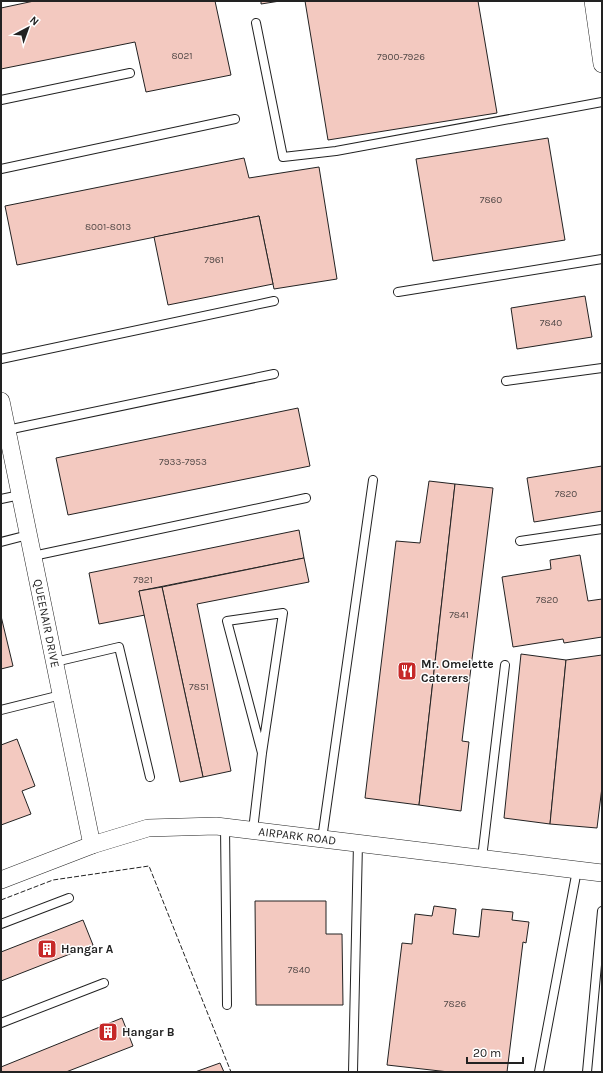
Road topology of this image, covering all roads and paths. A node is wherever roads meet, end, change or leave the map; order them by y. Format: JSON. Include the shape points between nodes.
{"nodes":[{"id":1,"x":593,"y":1,"type":"edge"},
{"id":2,"x":256,"y":23,"type":"dead end"},
{"id":3,"x":602,"y":64,"type":"edge"},
{"id":4,"x":130,"y":73,"type":"dead end"},
{"id":5,"x":1,"y":100,"type":"edge"},
{"id":6,"x":602,"y":102,"type":"edge"},
{"id":7,"x":235,"y":119,"type":"dead end"},
{"id":8,"x":1,"y":169,"type":"edge"},
{"id":9,"x":602,"y":259,"type":"edge"},
{"id":10,"x":398,"y":292,"type":"dead end"},
{"id":11,"x":274,"y":301,"type":"dead end"},
{"id":12,"x":1,"y":359,"type":"edge"},
{"id":13,"x":602,"y":368,"type":"edge"},
{"id":14,"x":274,"y":374,"type":"dead end"},
{"id":15,"x":506,"y":381,"type":"dead end"},
{"id":16,"x":1,"y":401,"type":"edge"},
{"id":17,"x":7,"y":430,"type":"junction"},
{"id":18,"x":373,"y":480,"type":"dead end"},
{"id":19,"x":20,"y":495,"type":"junction"},
{"id":20,"x":306,"y":498,"type":"dead end"},
{"id":21,"x":1,"y":499,"type":"edge"},
{"id":22,"x":602,"y":529,"type":"edge"},
{"id":23,"x":28,"y":535,"type":"junction"},
{"id":24,"x":520,"y":541,"type":"dead end"},
{"id":25,"x":1,"y":542,"type":"edge"},
{"id":26,"x":33,"y":556,"type":"junction"},
{"id":27,"x":55,"y":662,"type":"junction"},
{"id":28,"x":505,"y":665,"type":"dead end"},
{"id":29,"x":61,"y":695,"type":"junction"},
{"id":30,"x":1,"y":710,"type":"edge"},
{"id":31,"x":262,"y":753,"type":"junction"},
{"id":32,"x":150,"y":777,"type":"dead end"},
{"id":33,"x":225,"y":827,"type":"junction"},
{"id":34,"x":253,"y":830,"type":"junction"},
{"id":35,"x":322,"y":839,"type":"junction"},
{"id":36,"x":358,"y":843,"type":"junction"},
{"id":37,"x":92,"y":845,"type":"junction"},
{"id":38,"x":482,"y":858,"type":"junction"},
{"id":39,"x":577,"y":870,"type":"junction"},
{"id":40,"x":602,"y":873,"type":"edge"},
{"id":41,"x":1,"y":880,"type":"edge"},
{"id":42,"x":69,"y":898,"type":"dead end"},
{"id":43,"x":602,"y":911,"type":"edge"},
{"id":44,"x":1,"y":924,"type":"edge"},
{"id":45,"x":104,"y":983,"type":"dead end"},
{"id":46,"x":226,"y":1006,"type":"dead end"},
{"id":47,"x":1,"y":1022,"type":"edge"},
{"id":48,"x":353,"y":1072,"type":"edge"},
{"id":49,"x":539,"y":1072,"type":"edge"},
{"id":50,"x":587,"y":1072,"type":"edge"}],
"edges":[{"from":1,"to":3,"type":"street"},
{"from":2,"to":6,"type":"lane","via":[[283,156],[336,151]]},
{"from":4,"to":5,"type":"lane"},
{"from":7,"to":8,"type":"lane"},
{"from":9,"to":10,"type":"lane"},
{"from":11,"to":12,"type":"lane"},
{"from":13,"to":15,"type":"lane"},
{"from":14,"to":17,"type":"lane"},
{"from":16,"to":17,"type":"street","name":"QUEENAIR DRIVE"},
{"from":17,"to":19,"type":"street","name":"QUEENAIR DRIVE"},
{"from":18,"to":35,"type":"lane"},
{"from":19,"to":21,"type":"lane"},
{"from":19,"to":23,"type":"street","name":"QUEENAIR DRIVE"},
{"from":20,"to":26,"type":"lane"},
{"from":22,"to":24,"type":"lane"},
{"from":23,"to":25,"type":"lane"},
{"from":23,"to":26,"type":"street","name":"QUEENAIR DRIVE"},
{"from":26,"to":27,"type":"street","name":"QUEENAIR DRIVE"},
{"from":27,"to":29,"type":"street","name":"QUEENAIR DRIVE"},
{"from":27,"to":32,"type":"lane","via":[[119,647]]},
{"from":28,"to":38,"type":"lane"},
{"from":29,"to":30,"type":"lane"},
{"from":29,"to":37,"type":"street","name":"QUEENAIR DRIVE"},
{"from":31,"to":31,"type":"lane","via":[[263,745],[282,613],[227,621]]},
{"from":31,"to":34,"type":"lane"},
{"from":33,"to":34,"type":"street","name":"AIRPARK ROAD"},
{"from":33,"to":37,"type":"street","name":"AIRPARK ROAD","via":[[148,828]]},
{"from":33,"to":46,"type":"lane"},
{"from":34,"to":35,"type":"street","name":"AIRPARK ROAD"},
{"from":35,"to":36,"type":"street","name":"AIRPARK ROAD"},
{"from":36,"to":38,"type":"street","name":"AIRPARK ROAD"},
{"from":36,"to":48,"type":"lane"},
{"from":37,"to":41,"type":"street","name":"AIRPARK ROAD"},
{"from":38,"to":39,"type":"street","name":"AIRPARK ROAD"},
{"from":39,"to":40,"type":"street","name":"AIRPARK ROAD"},
{"from":39,"to":49,"type":"lane"},
{"from":42,"to":44,"type":"lane"},
{"from":43,"to":50,"type":"lane"},
{"from":45,"to":47,"type":"lane"}]}
